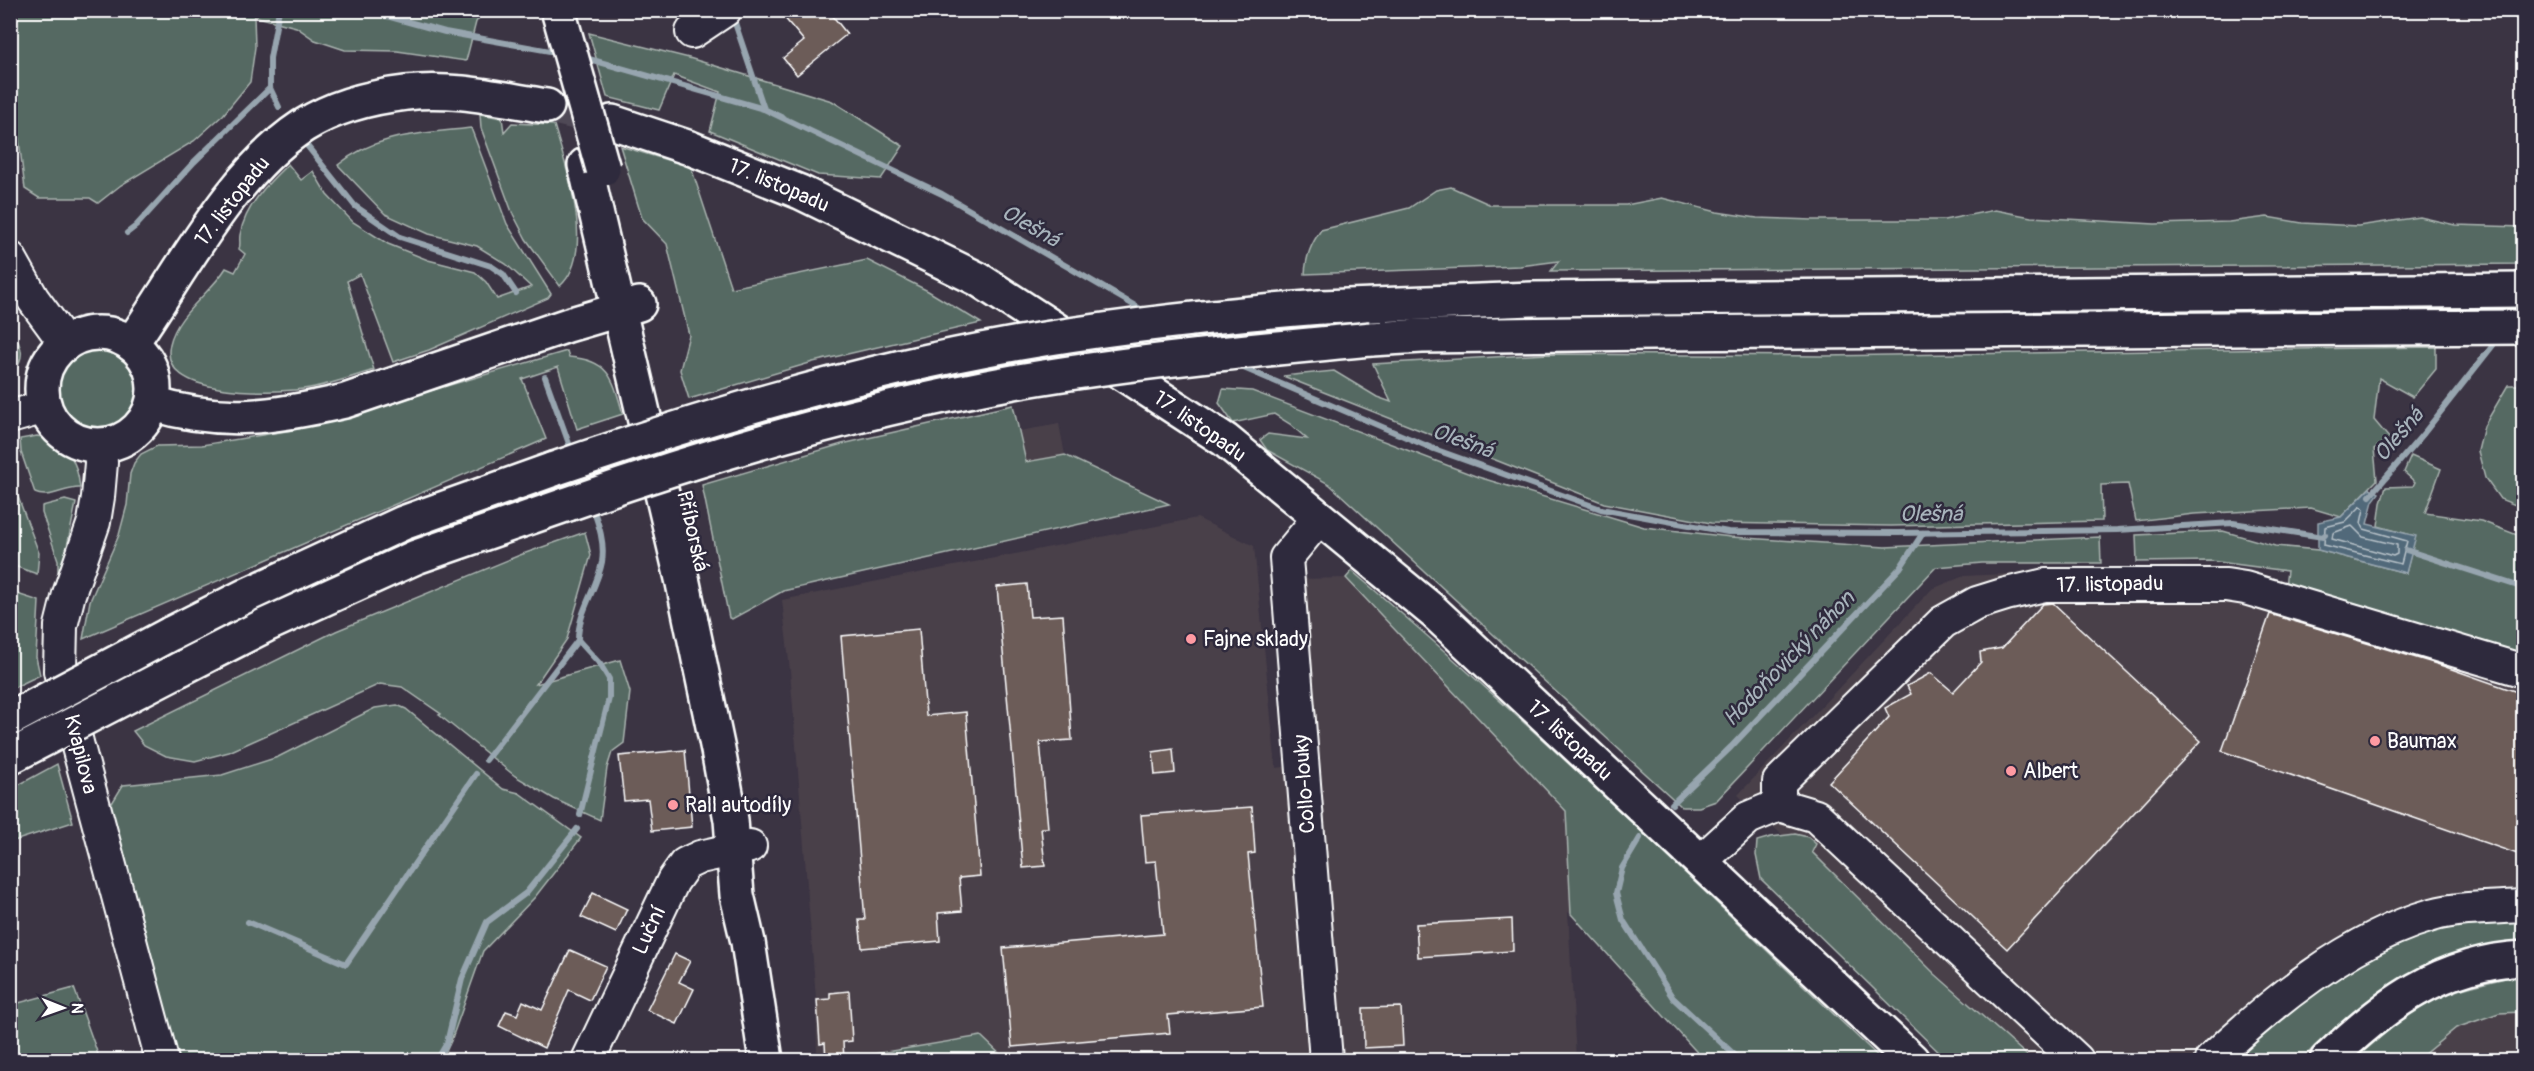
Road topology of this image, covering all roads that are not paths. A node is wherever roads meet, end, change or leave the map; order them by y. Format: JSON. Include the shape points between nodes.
{"nodes":[{"id":1,"x":541,"y":10,"type":"edge"},
{"id":2,"x":558,"y":10,"type":"edge"},
{"id":3,"x":725,"y":10,"type":"edge"},
{"id":4,"x":692,"y":32,"type":"dead end"},
{"id":5,"x":547,"y":106,"type":"tunnel mouth"},
{"id":6,"x":612,"y":123,"type":"tunnel mouth"},
{"id":7,"x":594,"y":167,"type":"junction"},
{"id":8,"x":10,"y":258,"type":"edge"},
{"id":9,"x":2515,"y":290,"type":"edge"},
{"id":10,"x":629,"y":307,"type":"junction"},
{"id":11,"x":2523,"y":327,"type":"edge"},
{"id":12,"x":66,"y":344,"type":"junction"},
{"id":13,"x":131,"y":344,"type":"junction"},
{"id":14,"x":153,"y":404,"type":"junction"},
{"id":15,"x":45,"y":407,"type":"junction"},
{"id":16,"x":10,"y":417,"type":"edge"},
{"id":17,"x":100,"y":446,"type":"junction"},
{"id":18,"x":1318,"y":519,"type":"junction"},
{"id":19,"x":2523,"y":671,"type":"edge"},
{"id":20,"x":10,"y":719,"type":"edge"},
{"id":21,"x":10,"y":757,"type":"edge"},
{"id":22,"x":1779,"y":805,"type":"junction"},
{"id":23,"x":741,"y":848,"type":"junction"},
{"id":24,"x":1700,"y":862,"type":"junction"},
{"id":25,"x":2523,"y":906,"type":"edge"},
{"id":26,"x":2523,"y":958,"type":"edge"},
{"id":27,"x":162,"y":1060,"type":"edge"},
{"id":28,"x":588,"y":1060,"type":"edge"},
{"id":29,"x":766,"y":1060,"type":"edge"},
{"id":30,"x":788,"y":1060,"type":"edge"},
{"id":31,"x":1326,"y":1060,"type":"edge"},
{"id":32,"x":1912,"y":1060,"type":"edge"},
{"id":33,"x":2077,"y":1060,"type":"edge"},
{"id":34,"x":2211,"y":1060,"type":"edge"},
{"id":35,"x":2327,"y":1060,"type":"edge"}],
"edges":[{"from":1,"to":7,"type":"main road","name":"Příborská"},
{"from":2,"to":7,"type":"main road","name":"Příborská","bridge":true},
{"from":3,"to":4,"type":"street"},
{"from":5,"to":13,"type":"main road","name":"17. listopadu","via":[[476,95],[407,93],[355,102],[304,125],[253,168]]},
{"from":6,"to":18,"type":"main road","name":"17. listopadu","via":[[690,148],[800,192],[978,279],[1225,440]]},
{"from":7,"to":10,"type":"main road","name":"Příborská"},
{"from":8,"to":12,"type":"street","via":[[33,299]]},
{"from":9,"to":20,"type":"main road","bridge":true,"via":[[1533,299],[1321,307],[1088,332],[919,363],[734,410],[403,523],[249,594]]},
{"from":10,"to":14,"type":"main road","via":[[309,410],[226,418]]},
{"from":10,"to":23,"type":"main road","name":"Příborská","via":[[731,820]]},
{"from":11,"to":21,"type":"main road","bridge":true,"via":[[1434,336],[1169,359],[1018,381],[744,446],[416,556],[266,626]]},
{"from":12,"to":13,"type":"main road","via":[[97,333]]},
{"from":12,"to":15,"type":"main road","via":[[55,354],[45,374]]},
{"from":13,"to":14,"type":"main road","via":[[141,353],[153,377]]},
{"from":14,"to":17,"type":"main road","via":[[133,434]]},
{"from":15,"to":16,"type":"street"},
{"from":15,"to":17,"type":"main road","via":[[66,435]]},
{"from":17,"to":27,"type":"street","name":"Kvapilova","via":[[94,522],[61,626],[60,671]]},
{"from":18,"to":24,"type":"main road","name":"17. listopadu","via":[[1434,612]]},
{"from":18,"to":31,"type":"street","name":"Collo-louky","via":[[1286,558]]},
{"from":19,"to":22,"type":"street","name":"17. listopadu","via":[[2236,586],[2045,585],[1977,603],[1943,622],[1779,783]]},
{"from":22,"to":24,"type":"street","via":[[1748,818]]},
{"from":22,"to":33,"type":"street","via":[[1816,816]]},
{"from":23,"to":28,"type":"street","name":"Luční","via":[[700,857],[686,864],[673,881]]},
{"from":23,"to":29,"type":"main road","name":"Příborská","via":[[737,895]]},
{"from":23,"to":30,"type":"main road","name":"Příborská","via":[[778,984]]},
{"from":24,"to":32,"type":"main road","name":"17. listopadu"},
{"from":25,"to":34,"type":"street","via":[[2432,915],[2382,935],[2296,987]]},
{"from":26,"to":35,"type":"main road","via":[[2475,965],[2415,989]]}]}
